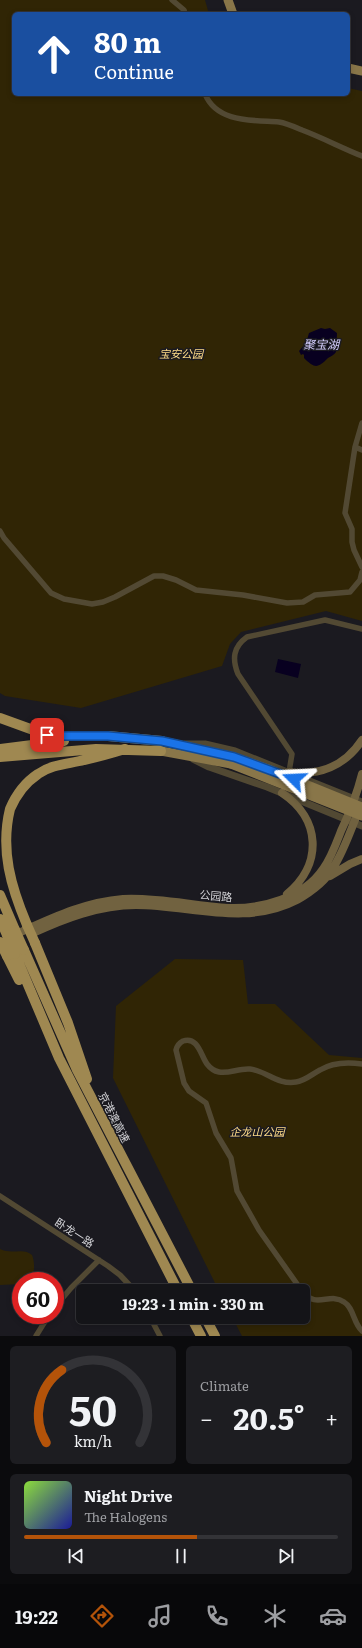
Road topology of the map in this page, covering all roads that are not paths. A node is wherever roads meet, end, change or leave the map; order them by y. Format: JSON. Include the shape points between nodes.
{"nodes":[{"id":1,"x":172,"y":0,"type":"edge"},
{"id":2,"x":223,"y":0,"type":"edge"},
{"id":3,"x":228,"y":0,"type":"edge"},
{"id":4,"x":184,"y":12,"type":"edge"},
{"id":5,"x":226,"y":12,"type":"edge"},
{"id":6,"x":232,"y":12,"type":"edge"},
{"id":7,"x":350,"y":68,"type":"edge"},
{"id":8,"x":362,"y":71,"type":"edge"},
{"id":9,"x":350,"y":74,"type":"edge"},
{"id":10,"x":362,"y":77,"type":"edge"},
{"id":11,"x":206,"y":96,"type":"edge"},
{"id":12,"x":362,"y":156,"type":"edge"},
{"id":13,"x":362,"y":423,"type":"edge"},
{"id":14,"x":355,"y":448,"type":"junction"},
{"id":15,"x":362,"y":450,"type":"edge"},
{"id":16,"x":0,"y":531,"type":"edge"},
{"id":17,"x":362,"y":567,"type":"edge"},
{"id":18,"x":362,"y":572,"type":"edge"},
{"id":19,"x":362,"y":629,"type":"edge"},
{"id":20,"x":0,"y":718,"type":"edge"},
{"id":21,"x":108,"y":736,"type":"junction"},
{"id":22,"x":362,"y":740,"type":"edge"},
{"id":23,"x":181,"y":745,"type":"junction"},
{"id":24,"x":162,"y":746,"type":"junction"},
{"id":25,"x":0,"y":749,"type":"edge"},
{"id":26,"x":38,"y":749,"type":"junction"},
{"id":27,"x":125,"y":749,"type":"junction"},
{"id":28,"x":182,"y":754,"type":"junction"},
{"id":29,"x":0,"y":757,"type":"edge"},
{"id":30,"x":233,"y":761,"type":"junction"},
{"id":31,"x":289,"y":772,"type":"junction"},
{"id":32,"x":362,"y":774,"type":"edge"},
{"id":33,"x":313,"y":782,"type":"junction"},
{"id":34,"x":282,"y":793,"type":"junction"},
{"id":35,"x":302,"y":801,"type":"junction"},
{"id":36,"x":360,"y":801,"type":"edge"},
{"id":37,"x":362,"y":807,"type":"edge"},
{"id":38,"x":362,"y":816,"type":"edge"},
{"id":39,"x":350,"y":821,"type":"junction"},
{"id":40,"x":362,"y":826,"type":"edge"},
{"id":41,"x":362,"y":859,"type":"edge"},
{"id":42,"x":325,"y":880,"type":"junction"},
{"id":43,"x":0,"y":895,"type":"edge"},
{"id":44,"x":280,"y":900,"type":"junction"},
{"id":45,"x":0,"y":919,"type":"edge"},
{"id":46,"x":6,"y":937,"type":"edge"},
{"id":47,"x":0,"y":947,"type":"edge"},
{"id":48,"x":16,"y":954,"type":"junction"},
{"id":49,"x":362,"y":1064,"type":"edge"},
{"id":50,"x":98,"y":1111,"type":"junction"},
{"id":51,"x":0,"y":1196,"type":"edge"},
{"id":52,"x":99,"y":1260,"type":"junction"},
{"id":53,"x":128,"y":1284,"type":"edge"},
{"id":54,"x":174,"y":1284,"type":"edge"},
{"id":55,"x":188,"y":1284,"type":"edge"},
{"id":56,"x":297,"y":1284,"type":"edge"},
{"id":57,"x":64,"y":1296,"type":"edge"},
{"id":58,"x":310,"y":1297,"type":"edge"},
{"id":59,"x":44,"y":1324,"type":"edge"},
{"id":60,"x":154,"y":1324,"type":"edge"},
{"id":61,"x":195,"y":1324,"type":"edge"},
{"id":62,"x":209,"y":1324,"type":"edge"},
{"id":63,"x":362,"y":1331,"type":"edge"},
{"id":64,"x":36,"y":1336,"type":"edge"},
{"id":65,"x":160,"y":1336,"type":"edge"},
{"id":66,"x":201,"y":1336,"type":"edge"},
{"id":67,"x":215,"y":1336,"type":"edge"}],
"edges":[{"from":1,"to":4,"type":"street"},
{"from":2,"to":5,"type":"main road"},
{"from":3,"to":6,"type":"main road"},
{"from":7,"to":8,"type":"main road"},
{"from":9,"to":10,"type":"main road"},
{"from":11,"to":12,"type":"street","via":[[214,107],[224,114],[256,122],[280,123],[303,130]]},
{"from":13,"to":14,"type":"street"},
{"from":14,"to":15,"type":"street"},
{"from":14,"to":17,"type":"street","via":[[346,513],[352,529],[354,550]]},
{"from":16,"to":18,"type":"street","via":[[51,593],[64,599],[92,604],[115,597],[154,576],[176,580],[196,590],[287,603],[304,602],[315,596],[350,592],[360,580]]},
{"from":19,"to":31,"type":"street","via":[[325,620],[247,637],[235,650],[234,662],[238,674],[292,754]]},
{"from":20,"to":21,"type":"highway","via":[[47,735]]},
{"from":21,"to":24,"type":"highway"},
{"from":21,"to":26,"type":"highway"},
{"from":22,"to":31,"type":"main road","via":[[341,762],[330,768],[311,773]]},
{"from":23,"to":24,"type":"main road"},
{"from":23,"to":30,"type":"main road"},
{"from":23,"to":31,"type":"street","via":[[193,743],[220,747]]},
{"from":24,"to":27,"type":"highway"},
{"from":24,"to":28,"type":"main road"},
{"from":25,"to":26,"type":"highway"},
{"from":26,"to":27,"type":"highway"},
{"from":26,"to":29,"type":"highway"},
{"from":27,"to":50,"type":"highway","bridge":true,"via":[[52,767],[38,773],[19,792],[13,803],[4,832],[3,845],[14,895],[68,1023]]},
{"from":28,"to":30,"type":"main road"},
{"from":28,"to":34,"type":"street","via":[[209,767]]},
{"from":30,"to":37,"type":"main road","bridge":true,"via":[[268,768]]},
{"from":30,"to":38,"type":"main road","bridge":true},
{"from":31,"to":33,"type":"street"},
{"from":32,"to":36,"type":"main road","name":"公园路"},
{"from":33,"to":35,"type":"street","via":[[318,790],[316,798],[308,802]]},
{"from":33,"to":36,"type":"street"},
{"from":34,"to":35,"type":"street"},
{"from":34,"to":44,"type":"main road","via":[[297,804],[308,819],[313,844],[305,872]]},
{"from":35,"to":39,"type":"street"},
{"from":36,"to":39,"type":"main road","name":"公园路"},
{"from":39,"to":40,"type":"street"},
{"from":39,"to":42,"type":"main road","name":"公园路","via":[[336,863]]},
{"from":39,"to":44,"type":"main road","name":"公园路","via":[[320,874],[301,890]]},
{"from":41,"to":42,"type":"main road","via":[[338,870]]},
{"from":42,"to":47,"type":"main road","name":"公园路","via":[[293,902],[259,913],[227,914],[136,905],[114,907],[72,918]]},
{"from":43,"to":46,"type":"highway"},
{"from":44,"to":46,"type":"main road","name":"公园路","via":[[236,908],[146,899],[107,901],[66,912]]},
{"from":45,"to":46,"type":"highway"},
{"from":46,"to":48,"type":"highway","bridge":true},
{"from":46,"to":48,"type":"highway","bridge":true},
{"from":48,"to":50,"type":"highway","name":"京港澳高速"},
{"from":48,"to":54,"type":"highway","name":"京港澳高速","via":[[59,1058]]},
{"from":49,"to":56,"type":"street","via":[[331,1065],[306,1079],[289,1083],[280,1082],[250,1069],[227,1072],[213,1070],[192,1041],[182,1042],[176,1050],[184,1084],[188,1091],[206,1103],[216,1133],[231,1158],[238,1191],[259,1230]]},
{"from":50,"to":55,"type":"highway","name":"京港澳高速"},
{"from":51,"to":52,"type":"street","name":"卧龙一路"},
{"from":52,"to":53,"type":"street","name":"卧龙一路"},
{"from":52,"to":57,"type":"street"},
{"from":58,"to":63,"type":"street","via":[[319,1301],[332,1298],[344,1302],[349,1306],[354,1320]]},
{"from":59,"to":64,"type":"street"},
{"from":60,"to":65,"type":"street"},
{"from":61,"to":66,"type":"highway"},
{"from":62,"to":67,"type":"highway"}]}
